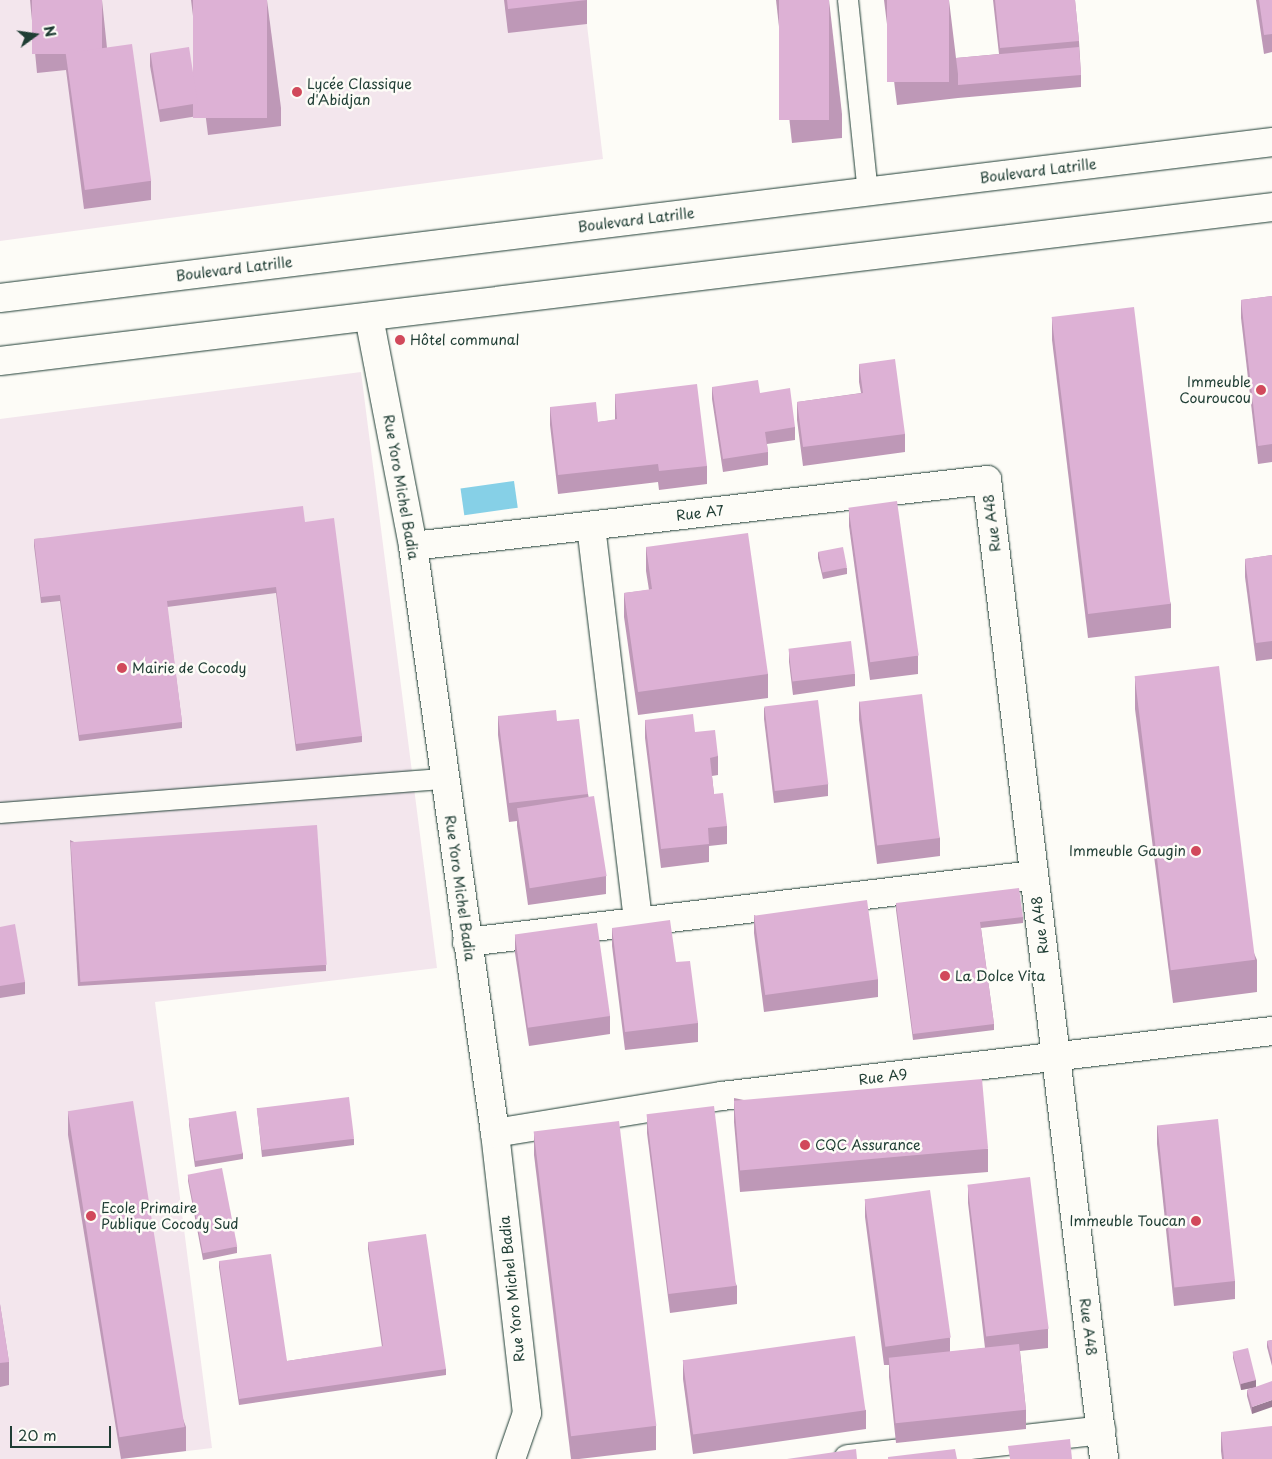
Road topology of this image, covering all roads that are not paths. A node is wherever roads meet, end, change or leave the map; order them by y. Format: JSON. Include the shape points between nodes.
{"nodes":[{"id":1,"x":848,"y":0,"type":"edge"},
{"id":2,"x":1272,"y":142,"type":"edge"},
{"id":3,"x":868,"y":192,"type":"junction"},
{"id":4,"x":1272,"y":207,"type":"edge"},
{"id":5,"x":0,"y":298,"type":"edge"},
{"id":6,"x":370,"y":317,"type":"junction"},
{"id":7,"x":0,"y":361,"type":"edge"},
{"id":8,"x":987,"y":480,"type":"joint"},
{"id":9,"x":590,"y":526,"type":"junction"},
{"id":10,"x":414,"y":546,"type":"junction"},
{"id":11,"x":445,"y":779,"type":"junction"},
{"id":12,"x":0,"y":814,"type":"edge"},
{"id":13,"x":1034,"y":875,"type":"junction"},
{"id":14,"x":638,"y":922,"type":"junction"},
{"id":15,"x":467,"y":942,"type":"junction"},
{"id":16,"x":1272,"y":1031,"type":"edge"},
{"id":17,"x":1056,"y":1056,"type":"junction"},
{"id":18,"x":495,"y":1133,"type":"junction"},
{"id":19,"x":1101,"y":1430,"type":"junction"},
{"id":20,"x":863,"y":1458,"type":"edge"},
{"id":21,"x":511,"y":1459,"type":"edge"},
{"id":22,"x":1104,"y":1459,"type":"edge"}],
"edges":[{"from":1,"to":3,"type":"lane"},
{"from":2,"to":3,"type":"street","name":"Boulevard Latrille"},
{"from":3,"to":5,"type":"street","name":"Boulevard Latrille"},
{"from":4,"to":6,"type":"street"},
{"from":6,"to":7,"type":"street"},
{"from":6,"to":10,"type":"street","name":"Rue Yoro Michel Badia"},
{"from":8,"to":9,"type":"street","name":"Rue A7"},
{"from":8,"to":13,"type":"street","name":"Rue A48"},
{"from":9,"to":10,"type":"street","name":"Rue A7"},
{"from":9,"to":14,"type":"street"},
{"from":10,"to":11,"type":"street","name":"Rue Yoro Michel Badia"},
{"from":11,"to":12,"type":"lane"},
{"from":11,"to":15,"type":"street","name":"Rue Yoro Michel Badia"},
{"from":13,"to":14,"type":"street"},
{"from":13,"to":17,"type":"street","name":"Rue A48"},
{"from":14,"to":15,"type":"street"},
{"from":15,"to":18,"type":"street","name":"Rue Yoro Michel Badia"},
{"from":16,"to":17,"type":"street","name":"Rue A9"},
{"from":17,"to":18,"type":"street","name":"Rue A9","via":[[722,1096]]},
{"from":17,"to":19,"type":"street","name":"Rue A48"},
{"from":18,"to":21,"type":"street","name":"Rue Yoro Michel Badia","via":[[527,1413]]},
{"from":19,"to":20,"type":"street"},
{"from":19,"to":22,"type":"street","name":"Rue A48"}]}
